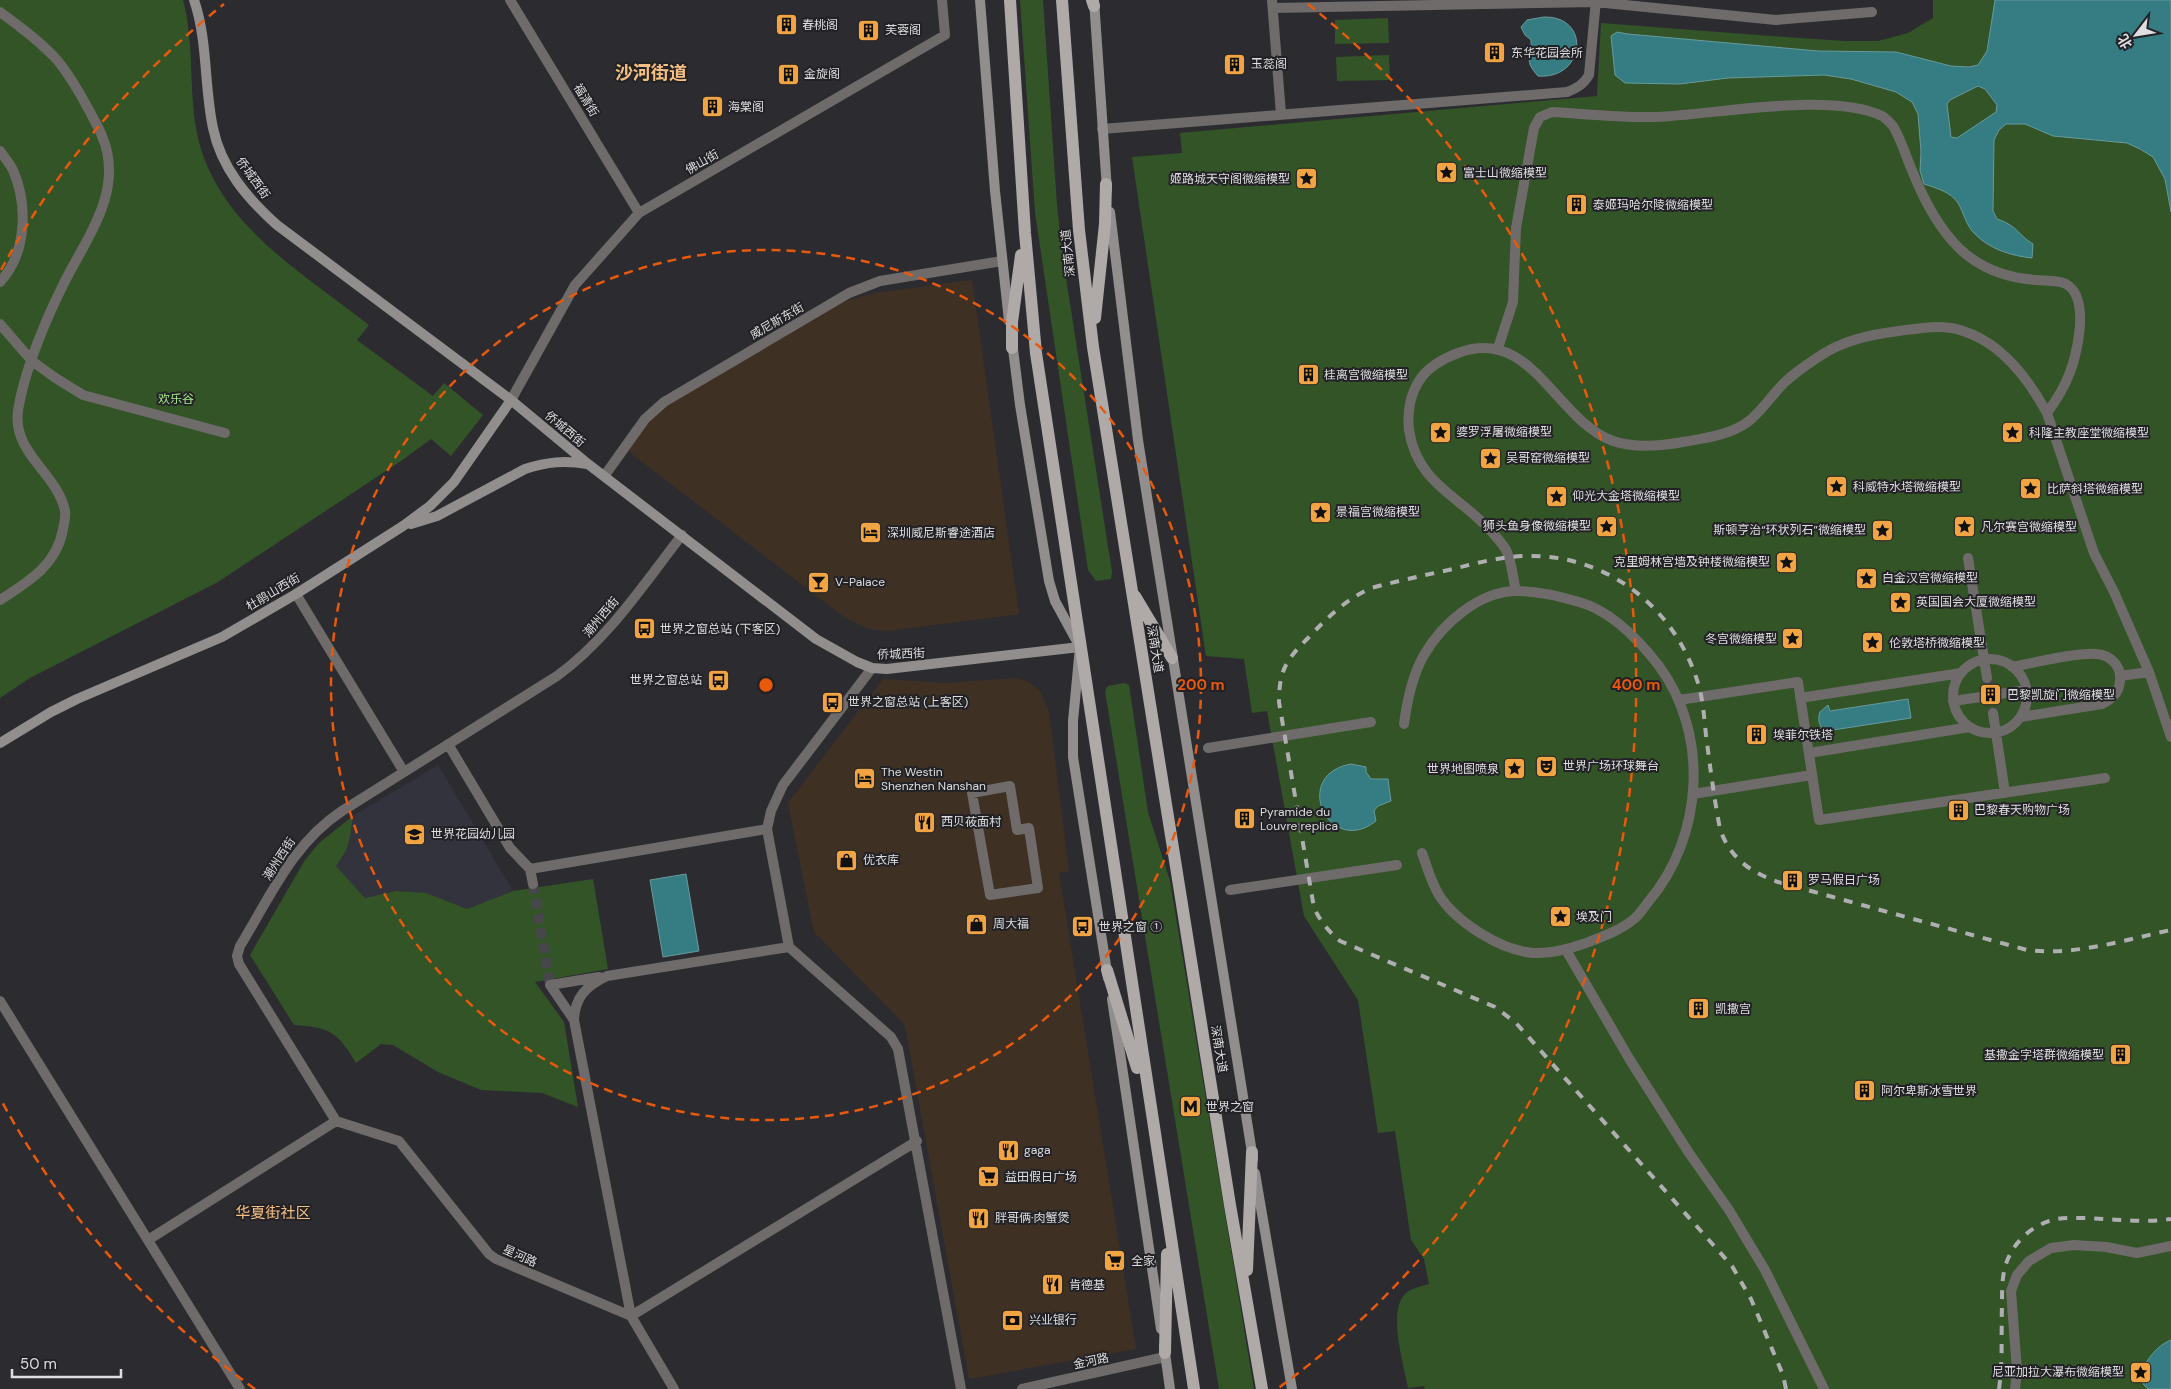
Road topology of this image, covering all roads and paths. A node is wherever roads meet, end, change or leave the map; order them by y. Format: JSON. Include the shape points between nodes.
{"nodes":[{"id":1,"x":194,"y":0,"type":"edge"},
{"id":2,"x":510,"y":0,"type":"edge"},
{"id":3,"x":942,"y":0,"type":"edge"},
{"id":4,"x":980,"y":0,"type":"edge"},
{"id":5,"x":1010,"y":0,"type":"edge"},
{"id":6,"x":1062,"y":0,"type":"edge"},
{"id":7,"x":1595,"y":1,"type":"edge"},
{"id":8,"x":1093,"y":2,"type":"edge"},
{"id":9,"x":1272,"y":4,"type":"edge"},
{"id":10,"x":0,"y":12,"type":"edge"},
{"id":11,"x":1872,"y":12,"type":"dead end"},
{"id":12,"x":1281,"y":114,"type":"junction"},
{"id":13,"x":1102,"y":129,"type":"junction"},
{"id":14,"x":0,"y":151,"type":"edge"},
{"id":15,"x":1106,"y":184,"type":"junction"},
{"id":16,"x":639,"y":214,"type":"junction"},
{"id":17,"x":1025,"y":233,"type":"junction"},
{"id":18,"x":1002,"y":262,"type":"junction"},
{"id":19,"x":0,"y":282,"type":"edge"},
{"id":20,"x":0,"y":324,"type":"edge"},
{"id":21,"x":1012,"y":348,"type":"junction"},
{"id":22,"x":1093,"y":348,"type":"junction"},
{"id":23,"x":1498,"y":348,"type":"junction"},
{"id":24,"x":32,"y":361,"type":"junction"},
{"id":25,"x":511,"y":400,"type":"junction"},
{"id":26,"x":2047,"y":413,"type":"junction"},
{"id":27,"x":225,"y":433,"type":"dead end"},
{"id":28,"x":588,"y":464,"type":"junction"},
{"id":29,"x":604,"y":475,"type":"junction"},
{"id":30,"x":403,"y":526,"type":"junction"},
{"id":31,"x":682,"y":536,"type":"junction"},
{"id":32,"x":1968,"y":558,"type":"dead end"},
{"id":33,"x":1132,"y":589,"type":"junction"},
{"id":34,"x":1516,"y":591,"type":"junction"},
{"id":35,"x":296,"y":594,"type":"junction"},
{"id":36,"x":0,"y":600,"type":"edge"},
{"id":37,"x":1080,"y":647,"type":"junction"},
{"id":38,"x":1172,"y":658,"type":"junction"},
{"id":39,"x":1984,"y":660,"type":"junction"},
{"id":40,"x":2012,"y":667,"type":"junction"},
{"id":41,"x":872,"y":668,"type":"junction"},
{"id":42,"x":2149,"y":672,"type":"junction"},
{"id":43,"x":1961,"y":673,"type":"junction"},
{"id":44,"x":2120,"y":676,"type":"junction"},
{"id":45,"x":1987,"y":678,"type":"tunnel mouth"},
{"id":46,"x":2026,"y":690,"type":"junction"},
{"id":47,"x":2000,"y":694,"type":"dead end"},
{"id":48,"x":1981,"y":697,"type":"dead end"},
{"id":49,"x":1800,"y":698,"type":"junction"},
{"id":50,"x":1680,"y":700,"type":"junction"},
{"id":51,"x":1953,"y":701,"type":"junction"},
{"id":52,"x":1993,"y":713,"type":"tunnel mouth"},
{"id":53,"x":2021,"y":716,"type":"junction"},
{"id":54,"x":1371,"y":722,"type":"dead end"},
{"id":55,"x":1404,"y":724,"type":"dead end"},
{"id":56,"x":1970,"y":727,"type":"junction"},
{"id":57,"x":1996,"y":733,"type":"junction"},
{"id":58,"x":2171,"y":737,"type":"edge"},
{"id":59,"x":0,"y":743,"type":"edge"},
{"id":60,"x":448,"y":744,"type":"junction"},
{"id":61,"x":1208,"y":748,"type":"dead end"},
{"id":62,"x":1808,"y":753,"type":"junction"},
{"id":63,"x":404,"y":772,"type":"junction"},
{"id":64,"x":1812,"y":775,"type":"junction"},
{"id":65,"x":2105,"y":778,"type":"dead end"},
{"id":66,"x":972,"y":792,"type":"joint"},
{"id":67,"x":2005,"y":793,"type":"junction"},
{"id":68,"x":1693,"y":794,"type":"junction"},
{"id":69,"x":767,"y":829,"type":"junction"},
{"id":70,"x":1422,"y":853,"type":"dead end"},
{"id":71,"x":1397,"y":865,"type":"dead end"},
{"id":72,"x":530,"y":869,"type":"junction"},
{"id":73,"x":533,"y":884,"type":"tunnel mouth"},
{"id":74,"x":1230,"y":890,"type":"dead end"},
{"id":75,"x":789,"y":947,"type":"junction"},
{"id":76,"x":1566,"y":950,"type":"junction"},
{"id":77,"x":1107,"y":970,"type":"junction"},
{"id":78,"x":606,"y":976,"type":"junction"},
{"id":79,"x":0,"y":1001,"type":"edge"},
{"id":80,"x":574,"y":1020,"type":"junction"},
{"id":81,"x":1150,"y":1110,"type":"junction"},
{"id":82,"x":336,"y":1121,"type":"junction"},
{"id":83,"x":917,"y":1141,"type":"junction"},
{"id":84,"x":1252,"y":1152,"type":"junction"},
{"id":85,"x":1168,"y":1222,"type":"junction"},
{"id":86,"x":148,"y":1240,"type":"junction"},
{"id":87,"x":2171,"y":1246,"type":"edge"},
{"id":88,"x":1245,"y":1297,"type":"junction"},
{"id":89,"x":631,"y":1316,"type":"junction"},
{"id":90,"x":1165,"y":1355,"type":"junction"},
{"id":91,"x":240,"y":1389,"type":"edge"},
{"id":92,"x":674,"y":1389,"type":"edge"},
{"id":93,"x":960,"y":1389,"type":"edge"},
{"id":94,"x":1022,"y":1389,"type":"edge"},
{"id":95,"x":1170,"y":1389,"type":"edge"},
{"id":96,"x":1194,"y":1389,"type":"edge"},
{"id":97,"x":1262,"y":1389,"type":"edge"},
{"id":98,"x":1292,"y":1389,"type":"edge"},
{"id":99,"x":1824,"y":1389,"type":"edge"},
{"id":100,"x":2015,"y":1389,"type":"edge"}],
"edges":[{"from":1,"to":25,"type":"main road","name":"侨城西街","via":[[213,129],[234,179],[277,225]]},
{"from":2,"to":16,"type":"street","name":"福清街"},
{"from":3,"to":16,"type":"street","name":"佛山街","via":[[945,35]]},
{"from":4,"to":18,"type":"main road"},
{"from":5,"to":17,"type":"main road"},
{"from":6,"to":22,"type":"main road","name":"深南大道","via":[[1079,230]]},
{"from":7,"to":9,"type":"street"},
{"from":7,"to":11,"type":"street","via":[[1776,20]]},
{"from":7,"to":12,"type":"street","via":[[1589,75],[1584,83],[1572,90]]},
{"from":8,"to":13,"type":"main road"},
{"from":9,"to":12,"type":"street"},
{"from":10,"to":24,"type":"street","via":[[58,61],[102,136],[108,156],[104,203],[95,228],[64,282]]},
{"from":12,"to":13,"type":"street"},
{"from":13,"to":15,"type":"main road"},
{"from":14,"to":19,"type":"street","via":[[13,170],[22,197],[23,226],[16,254]]},
{"from":15,"to":22,"type":"main road"},
{"from":15,"to":38,"type":"main road","via":[[1138,440]]},
{"from":16,"to":25,"type":"street","name":"佛山街","via":[[575,285]]},
{"from":17,"to":21,"type":"main road","via":[[1012,322]]},
{"from":17,"to":37,"type":"main road","via":[[1036,353]]},
{"from":18,"to":21,"type":"main road"},
{"from":18,"to":29,"type":"street","name":"威尼斯东街","via":[[880,281],[849,293],[664,402],[645,419]]},
{"from":20,"to":24,"type":"street"},
{"from":21,"to":37,"type":"main road","via":[[1049,581],[1055,601]]},
{"from":22,"to":33,"type":"main road","name":"深南大道"},
{"from":23,"to":26,"type":"street","via":[[1514,355],[1533,370],[1574,414],[1594,430],[1613,441],[1640,446],[1709,438],[1736,429],[1749,421],[1784,383],[1826,352],[1876,334],[1929,327],[1963,330],[1985,341],[2023,375]]},
{"from":23,"to":26,"type":"street","via":[[1513,302],[1516,228],[1534,128],[1540,117],[1552,112],[1654,117],[1789,106],[1837,106],[1868,111],[1884,117],[1893,126],[1927,202],[1947,233],[1974,261],[1997,273],[2065,283],[2073,289],[2080,312],[2073,362]]},
{"from":23,"to":34,"type":"street","via":[[1461,352],[1433,367],[1421,377],[1413,392],[1408,420],[1411,441],[1420,464],[1430,478],[1471,511],[1507,551]]},
{"from":24,"to":27,"type":"street","via":[[82,394]]},
{"from":24,"to":36,"type":"street","via":[[18,411],[18,430],[29,452],[61,497],[65,513],[62,536],[54,556],[36,577]]},
{"from":25,"to":28,"type":"main road","name":"侨城西街"},
{"from":25,"to":30,"type":"main road","name":"杜鹃山西街","via":[[454,482]]},
{"from":26,"to":42,"type":"street","via":[[2094,553]]},
{"from":28,"to":29,"type":"main road","name":"侨城西街"},
{"from":28,"to":30,"type":"main road","via":[[562,461],[538,464],[437,516]]},
{"from":29,"to":31,"type":"main road","name":"侨城西街"},
{"from":30,"to":35,"type":"main road","name":"杜鹃山西街"},
{"from":31,"to":41,"type":"main road","name":"侨城西街","via":[[816,639]]},
{"from":31,"to":60,"type":"street","name":"潮州西街","via":[[593,647],[556,676]]},
{"from":32,"to":39,"type":"street"},
{"from":33,"to":38,"type":"main road"},
{"from":33,"to":88,"type":"main road","name":"深南大道"},
{"from":34,"to":50,"type":"street","via":[[1574,600],[1609,616],[1648,652]]},
{"from":34,"to":55,"type":"street","via":[[1496,594],[1478,602],[1438,634],[1423,656],[1414,679]]},
{"from":35,"to":59,"type":"main road","name":"杜鹃山西街","via":[[212,642],[77,699]]},
{"from":35,"to":63,"type":"street"},
{"from":37,"to":41,"type":"main road","name":"侨城西街","via":[[909,668]]},
{"from":37,"to":77,"type":"main road","via":[[1073,757]]},
{"from":37,"to":81,"type":"main road"},
{"from":38,"to":84,"type":"main road"},
{"from":39,"to":40,"type":"street"},
{"from":39,"to":43,"type":"street"},
{"from":39,"to":45,"type":"street"},
{"from":40,"to":44,"type":"street","via":[[2097,654],[2110,658],[2119,669]]},
{"from":40,"to":46,"type":"street","via":[[2019,673]]},
{"from":41,"to":69,"type":"street","via":[[783,785]]},
{"from":42,"to":44,"type":"street"},
{"from":42,"to":58,"type":"street"},
{"from":43,"to":49,"type":"street"},
{"from":43,"to":51,"type":"street","via":[[1955,682]]},
{"from":44,"to":53,"type":"street","via":[[2118,691],[2102,704]]},
{"from":46,"to":47,"type":"street"},
{"from":46,"to":53,"type":"street","via":[[2027,699]]},
{"from":48,"to":51,"type":"street"},
{"from":49,"to":50,"type":"street","via":[[1798,682]]},
{"from":49,"to":62,"type":"street"},
{"from":50,"to":68,"type":"street","via":[[1694,768]]},
{"from":51,"to":56,"type":"street","via":[[1956,712]]},
{"from":52,"to":57,"type":"street"},
{"from":53,"to":57,"type":"street","via":[[2010,727]]},
{"from":54,"to":61,"type":"street"},
{"from":56,"to":57,"type":"street"},
{"from":56,"to":62,"type":"street"},
{"from":57,"to":67,"type":"street"},
{"from":60,"to":63,"type":"street","name":"潮州西街"},
{"from":60,"to":72,"type":"street","via":[[510,848]]},
{"from":62,"to":64,"type":"street"},
{"from":63,"to":82,"type":"street","name":"潮州西街","via":[[328,820],[305,841],[240,946],[237,956]]},
{"from":64,"to":67,"type":"street","via":[[1819,820]]},
{"from":64,"to":68,"type":"street"},
{"from":65,"to":67,"type":"street"},
{"from":66,"to":66,"type":"street","via":[[990,895],[1038,888],[1029,828],[1017,830],[1010,786]]},
{"from":68,"to":76,"type":"street","via":[[1688,830],[1662,886],[1634,919],[1603,937]]},
{"from":69,"to":72,"type":"street"},
{"from":69,"to":75,"type":"street"},
{"from":70,"to":76,"type":"street","via":[[1441,898],[1464,922],[1484,936],[1533,953]]},
{"from":71,"to":74,"type":"street"},
{"from":72,"to":73,"type":"street"},
{"from":75,"to":78,"type":"street"},
{"from":75,"to":83,"type":"street","via":[[896,1042]]},
{"from":76,"to":99,"type":"street","via":[[1630,1060],[1765,1270]]},
{"from":77,"to":81,"type":"main road"},
{"from":77,"to":90,"type":"main road"},
{"from":78,"to":80,"type":"street","via":[[582,993],[574,1010]]},
{"from":78,"to":80,"type":"street","via":[[550,985]]},
{"from":79,"to":86,"type":"street"},
{"from":80,"to":89,"type":"street"},
{"from":81,"to":85,"type":"main road"},
{"from":82,"to":86,"type":"street"},
{"from":82,"to":89,"type":"street","name":"星河路","via":[[399,1141],[405,1146],[496,1260]]},
{"from":83,"to":89,"type":"street"},
{"from":83,"to":93,"type":"street"},
{"from":84,"to":88,"type":"main road"},
{"from":84,"to":98,"type":"main road"},
{"from":85,"to":90,"type":"main road"},
{"from":85,"to":96,"type":"main road"},
{"from":86,"to":91,"type":"street"},
{"from":87,"to":100,"type":"street","via":[[2137,1253],[2074,1245],[2051,1248],[2029,1261],[2016,1275],[2011,1291],[2017,1371]]},
{"from":88,"to":97,"type":"main road","name":"深南大道"},
{"from":89,"to":92,"type":"street"},
{"from":90,"to":94,"type":"street","name":"金河路"},
{"from":90,"to":95,"type":"main road"}]}
